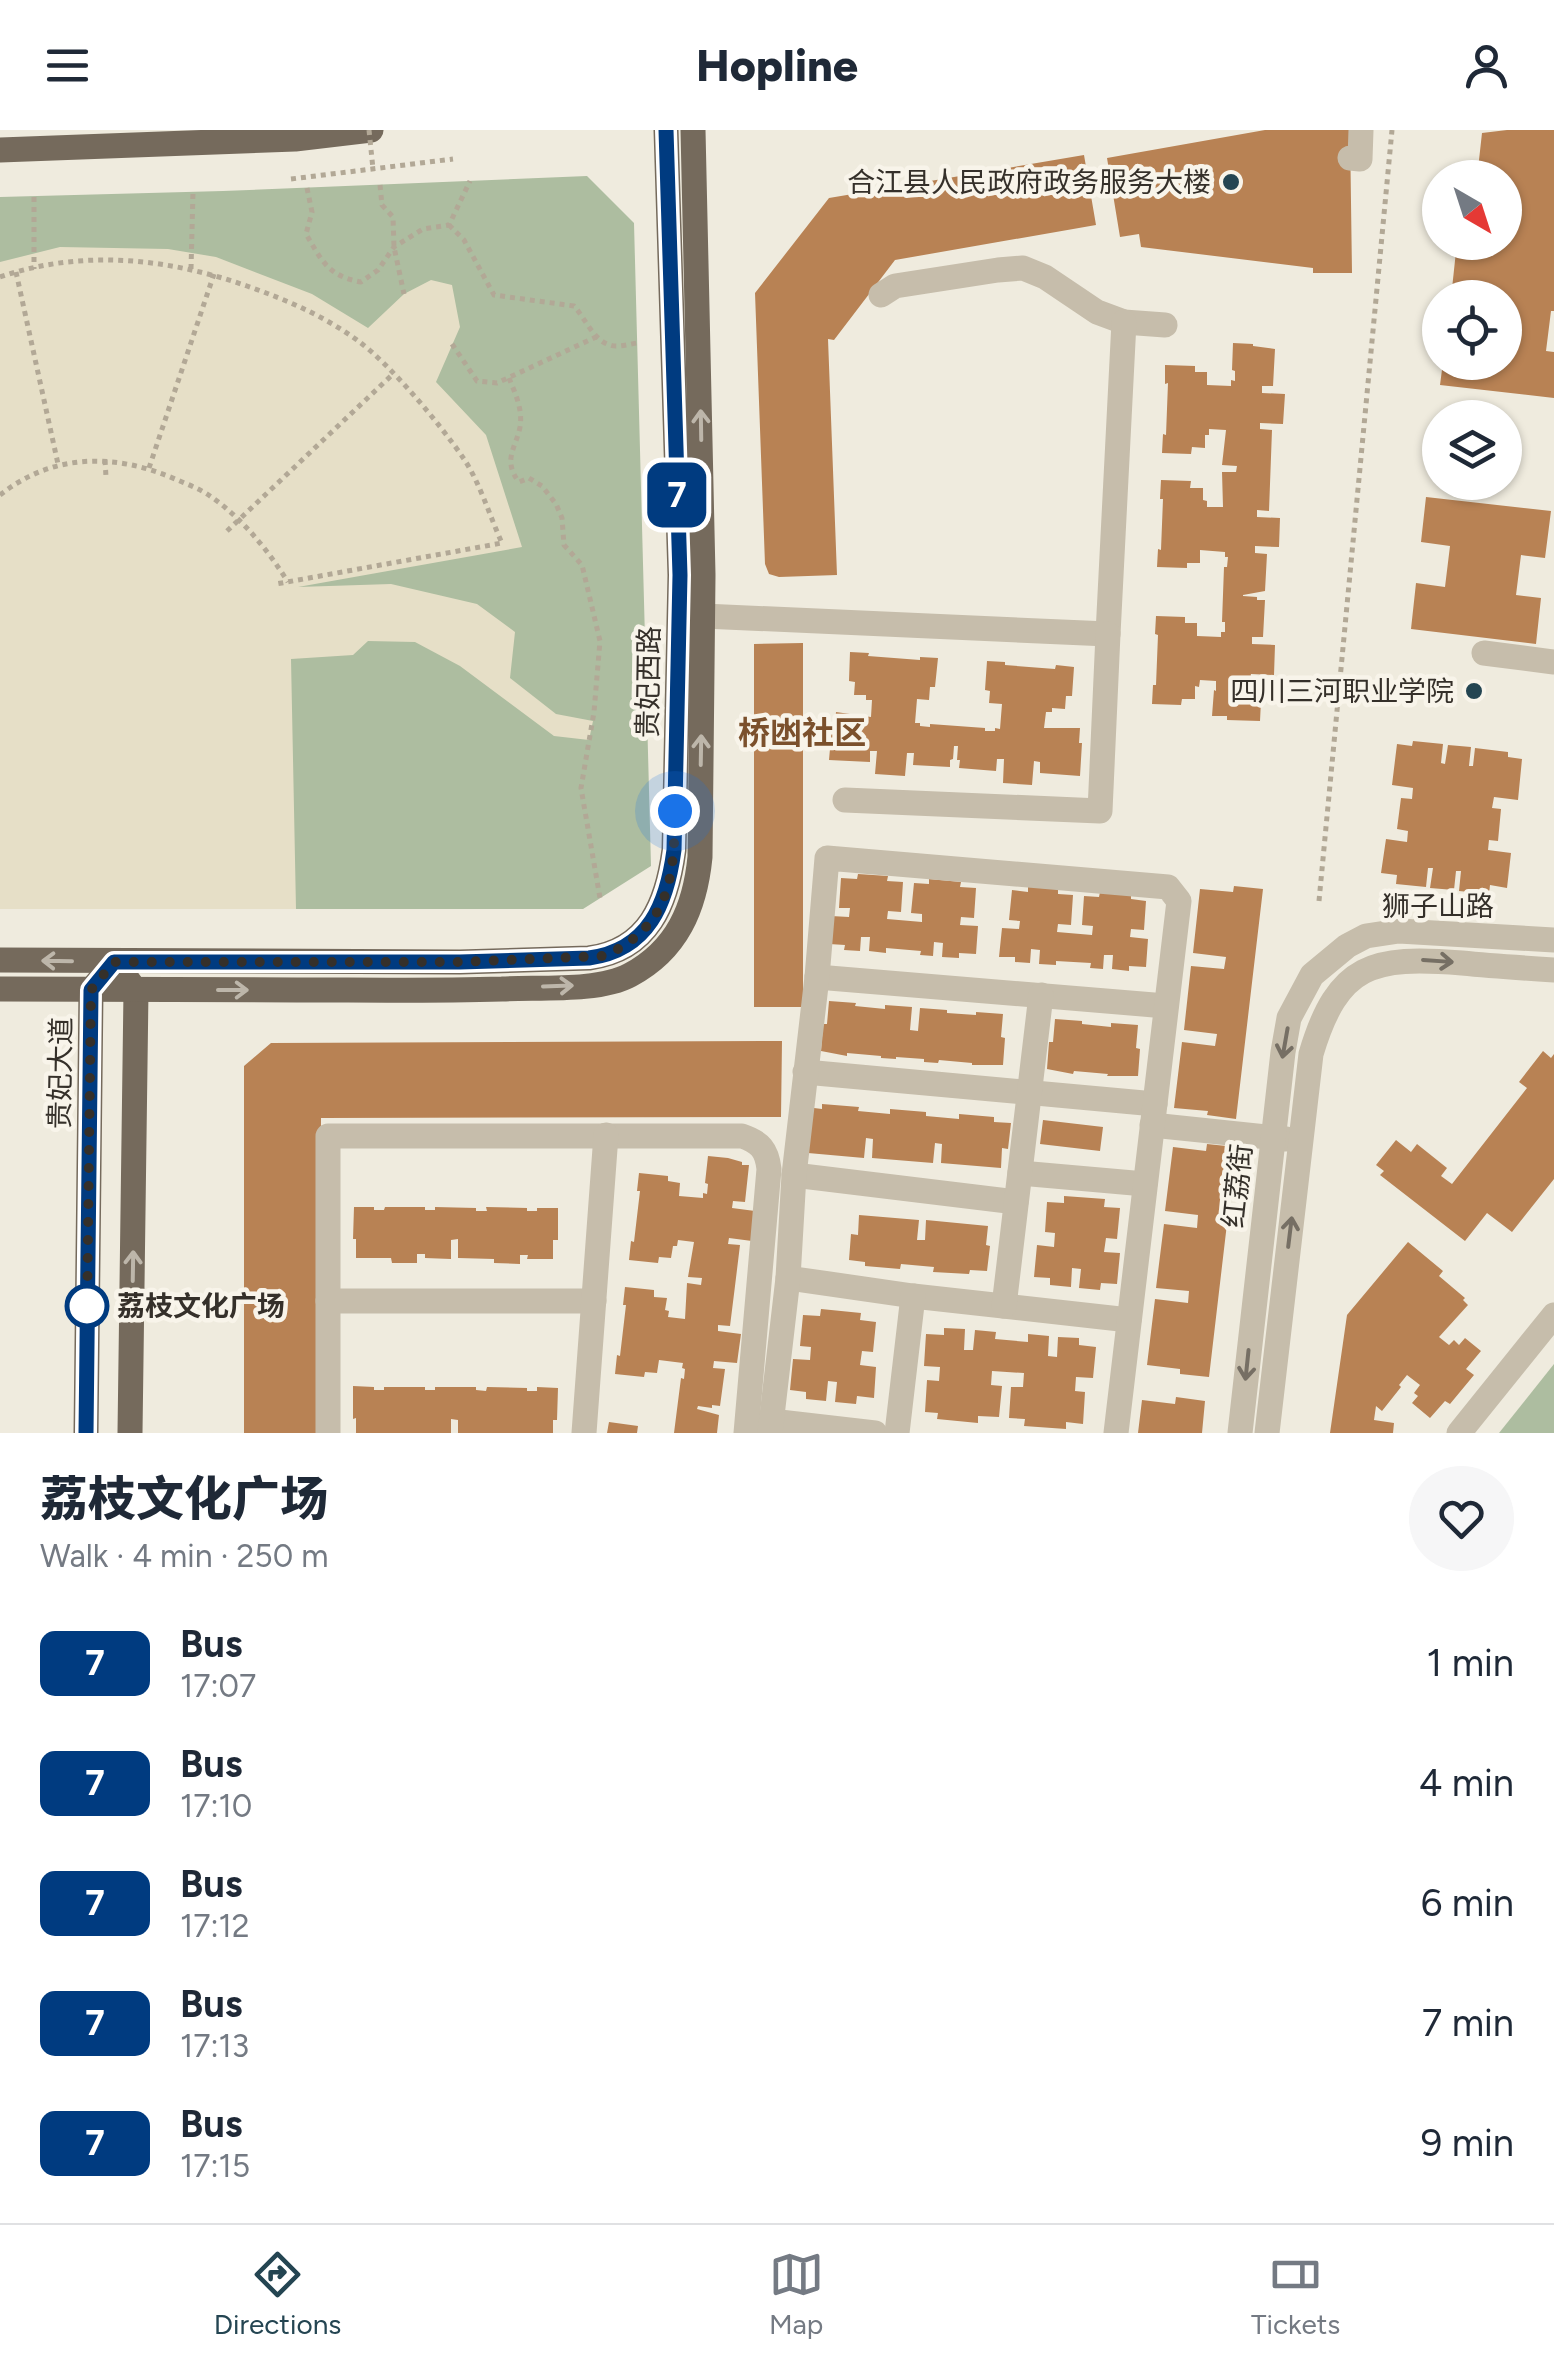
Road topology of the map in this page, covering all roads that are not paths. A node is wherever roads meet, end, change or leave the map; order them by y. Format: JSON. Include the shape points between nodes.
{"nodes":[{"id":1,"x":370,"y":130,"type":"edge"},
{"id":2,"x":666,"y":130,"type":"edge"},
{"id":3,"x":693,"y":130,"type":"edge"},
{"id":4,"x":1361,"y":130,"type":"edge"},
{"id":5,"x":27,"y":140,"type":"edge"},
{"id":6,"x":0,"y":150,"type":"edge"},
{"id":7,"x":1350,"y":158,"type":"dead end"},
{"id":8,"x":881,"y":296,"type":"dead end"},
{"id":9,"x":1124,"y":322,"type":"junction"},
{"id":10,"x":1165,"y":325,"type":"dead end"},
{"id":11,"x":691,"y":615,"type":"junction"},
{"id":12,"x":1108,"y":634,"type":"junction"},
{"id":13,"x":1484,"y":654,"type":"dead end"},
{"id":14,"x":1554,"y":662,"type":"edge"},
{"id":15,"x":845,"y":800,"type":"dead end"},
{"id":16,"x":1554,"y":940,"type":"edge"},
{"id":17,"x":1329,"y":959,"type":"joint"},
{"id":18,"x":0,"y":960,"type":"edge"},
{"id":19,"x":114,"y":962,"type":"junction"},
{"id":20,"x":1554,"y":970,"type":"edge"},
{"id":21,"x":817,"y":977,"type":"junction"},
{"id":22,"x":1346,"y":984,"type":"joint"},
{"id":23,"x":0,"y":989,"type":"edge"},
{"id":24,"x":91,"y":990,"type":"junction"},
{"id":25,"x":136,"y":990,"type":"junction"},
{"id":26,"x":1041,"y":995,"type":"junction"},
{"id":27,"x":1166,"y":1006,"type":"junction"},
{"id":28,"x":805,"y":1072,"type":"junction"},
{"id":29,"x":1030,"y":1093,"type":"junction"},
{"id":30,"x":1153,"y":1114,"type":"junction"},
{"id":31,"x":606,"y":1135,"type":"junction"},
{"id":32,"x":1273,"y":1137,"type":"junction"},
{"id":33,"x":1301,"y":1140,"type":"junction"},
{"id":34,"x":1020,"y":1173,"type":"junction"},
{"id":35,"x":794,"y":1174,"type":"junction"},
{"id":36,"x":1145,"y":1184,"type":"junction"},
{"id":37,"x":1016,"y":1202,"type":"junction"},
{"id":38,"x":788,"y":1278,"type":"junction"},
{"id":39,"x":913,"y":1296,"type":"junction"},
{"id":40,"x":328,"y":1301,"type":"junction"},
{"id":41,"x":594,"y":1302,"type":"junction"},
{"id":42,"x":1004,"y":1306,"type":"junction"},
{"id":43,"x":1554,"y":1315,"type":"edge"},
{"id":44,"x":1129,"y":1320,"type":"junction"},
{"id":45,"x":771,"y":1427,"type":"edge"},
{"id":46,"x":86,"y":1433,"type":"edge"},
{"id":47,"x":130,"y":1433,"type":"edge"},
{"id":48,"x":328,"y":1433,"type":"edge"},
{"id":49,"x":584,"y":1433,"type":"edge"},
{"id":50,"x":746,"y":1433,"type":"edge"},
{"id":51,"x":875,"y":1433,"type":"edge"},
{"id":52,"x":896,"y":1433,"type":"edge"},
{"id":53,"x":1116,"y":1433,"type":"edge"},
{"id":54,"x":1240,"y":1433,"type":"edge"},
{"id":55,"x":1267,"y":1433,"type":"edge"},
{"id":56,"x":1459,"y":1433,"type":"edge"}],
"edges":[{"from":1,"to":5,"type":"main road","via":[[294,139]]},
{"from":2,"to":11,"type":"main road","name":"贵妃西路","via":[[680,556]]},
{"from":11,"to":3,"type":"main road","name":"贵妃西路","one_way":true,"via":[[700,350]]},
{"from":4,"to":7,"type":"street","via":[[1360,159]]},
{"from":5,"to":6,"type":"main road"},
{"from":8,"to":9,"type":"street","via":[[895,286],[1023,268]]},
{"from":9,"to":10,"type":"street"},
{"from":9,"to":12,"type":"street"},
{"from":11,"to":12,"type":"street"},
{"from":11,"to":19,"type":"main road","name":"贵妃西路","via":[[671,874],[658,914],[618,950],[589,958],[460,962]]},
{"from":25,"to":11,"type":"main road","name":"贵妃西路","one_way":true,"via":[[603,985],[650,962],[684,924],[698,880]]},
{"from":12,"to":15,"type":"street","via":[[1100,811]]},
{"from":13,"to":14,"type":"street"},
{"from":16,"to":17,"type":"street","name":"狮子山路","via":[[1399,931],[1366,936]]},
{"from":17,"to":32,"type":"street","name":"红荔街","one_way":true,"via":[[1312,974],[1289,1018]]},
{"from":19,"to":18,"type":"main road","name":"贵妃西路","one_way":true},
{"from":19,"to":24,"type":"main road","name":"贵妃大道"},
{"from":19,"to":25,"type":"main road"},
{"from":22,"to":20,"type":"street","name":"狮子山路","one_way":true,"via":[[1389,962]]},
{"from":21,"to":26,"type":"street"},
{"from":21,"to":27,"type":"street","via":[[827,858],[1168,887],[1179,901]]},
{"from":21,"to":28,"type":"street"},
{"from":22,"to":33,"type":"street","name":"红荔街","via":[[1321,1021],[1311,1054]]},
{"from":23,"to":24,"type":"main road","name":"贵妃西路"},
{"from":24,"to":25,"type":"main road","name":"贵妃西路"},
{"from":24,"to":46,"type":"main road","name":"贵妃大道"},
{"from":47,"to":25,"type":"main road","one_way":true},
{"from":26,"to":27,"type":"street"},
{"from":26,"to":29,"type":"street"},
{"from":27,"to":30,"type":"street"},
{"from":28,"to":29,"type":"street"},
{"from":28,"to":35,"type":"street"},
{"from":29,"to":30,"type":"street"},
{"from":29,"to":34,"type":"street"},
{"from":30,"to":32,"type":"street"},
{"from":30,"to":36,"type":"street"},
{"from":31,"to":40,"type":"street","via":[[328,1136]]},
{"from":31,"to":41,"type":"street"},
{"from":31,"to":50,"type":"street","via":[[742,1136],[764,1148],[769,1169]]},
{"from":32,"to":33,"type":"street"},
{"from":32,"to":54,"type":"street","name":"红荔街","one_way":true},
{"from":55,"to":33,"type":"street","name":"红荔街","one_way":true},
{"from":34,"to":36,"type":"street"},
{"from":34,"to":37,"type":"street"},
{"from":35,"to":37,"type":"street"},
{"from":35,"to":38,"type":"street"},
{"from":36,"to":44,"type":"street"},
{"from":37,"to":42,"type":"street"},
{"from":38,"to":39,"type":"street"},
{"from":38,"to":45,"type":"street"},
{"from":39,"to":42,"type":"street"},
{"from":39,"to":52,"type":"street"},
{"from":40,"to":41,"type":"street"},
{"from":40,"to":48,"type":"street"},
{"from":41,"to":49,"type":"street"},
{"from":42,"to":44,"type":"street"},
{"from":43,"to":56,"type":"street"},
{"from":44,"to":53,"type":"street"},
{"from":45,"to":51,"type":"street"}]}
